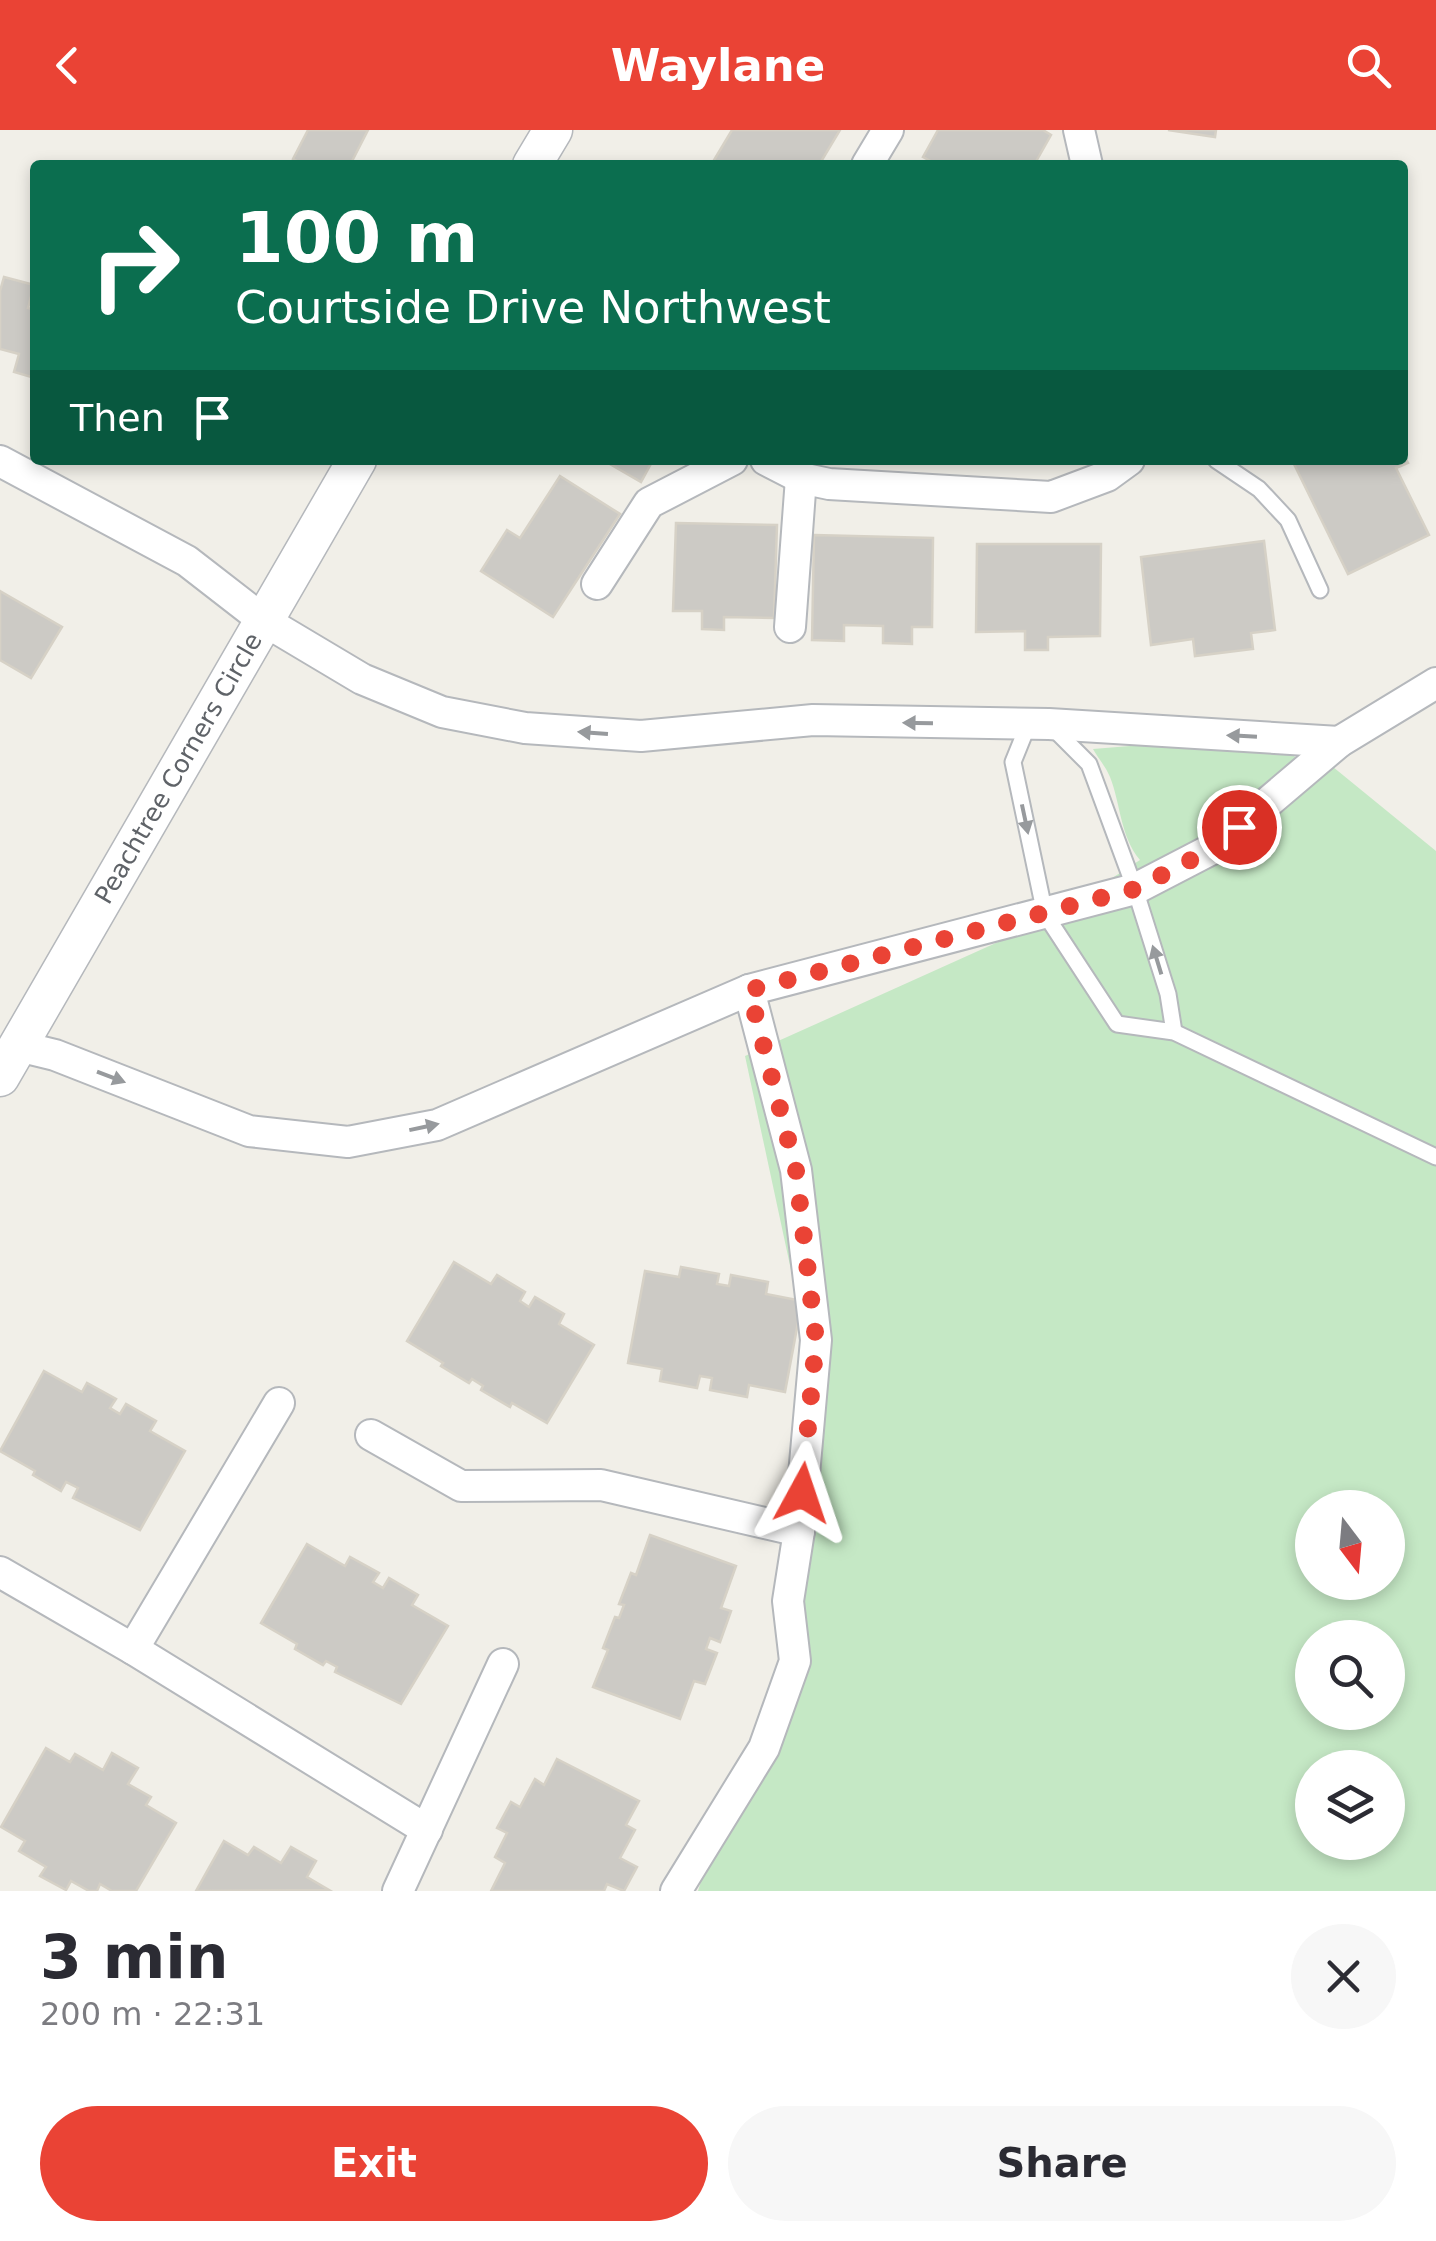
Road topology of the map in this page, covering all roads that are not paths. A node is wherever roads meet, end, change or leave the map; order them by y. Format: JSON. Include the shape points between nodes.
{"nodes":[{"id":1,"x":553,"y":130,"type":"edge"},
{"id":2,"x":888,"y":130,"type":"edge"},
{"id":3,"x":1078,"y":130,"type":"edge"},
{"id":4,"x":535,"y":160,"type":"edge"},
{"id":5,"x":870,"y":160,"type":"edge"},
{"id":6,"x":1085,"y":160,"type":"edge"},
{"id":7,"x":0,"y":461,"type":"edge"},
{"id":8,"x":354,"y":465,"type":"edge"},
{"id":9,"x":722,"y":465,"type":"edge"},
{"id":10,"x":776,"y":465,"type":"edge"},
{"id":11,"x":1122,"y":465,"type":"edge"},
{"id":12,"x":1223,"y":465,"type":"edge"},
{"id":13,"x":801,"y":478,"type":"junction"},
{"id":14,"x":597,"y":584,"type":"dead end"},
{"id":15,"x":1320,"y":590,"type":"dead end"},
{"id":16,"x":263,"y":620,"type":"junction"},
{"id":17,"x":790,"y":627,"type":"dead end"},
{"id":18,"x":1436,"y":683,"type":"edge"},
{"id":19,"x":1038,"y":725,"type":"junction"},
{"id":20,"x":1340,"y":742,"type":"junction"},
{"id":21,"x":1135,"y":889,"type":"junction"},
{"id":22,"x":1045,"y":914,"type":"junction"},
{"id":23,"x":749,"y":990,"type":"junction"},
{"id":24,"x":1174,"y":1032,"type":"junction"},
{"id":25,"x":9,"y":1062,"type":"edge"},
{"id":26,"x":1436,"y":1157,"type":"edge"},
{"id":27,"x":279,"y":1403,"type":"dead end"},
{"id":28,"x":371,"y":1434,"type":"dead end"},
{"id":29,"x":799,"y":1531,"type":"junction"},
{"id":30,"x":0,"y":1572,"type":"edge"},
{"id":31,"x":133,"y":1650,"type":"junction"},
{"id":32,"x":503,"y":1664,"type":"dead end"},
{"id":33,"x":427,"y":1830,"type":"junction"},
{"id":34,"x":398,"y":1891,"type":"edge"},
{"id":35,"x":676,"y":1891,"type":"edge"}],
"edges":[{"from":1,"to":4,"type":"street"},
{"from":2,"to":5,"type":"street"},
{"from":3,"to":6,"type":"street"},
{"from":7,"to":16,"type":"street","via":[[187,561]]},
{"from":8,"to":16,"type":"street","name":"Peachtree Corners Circle"},
{"from":9,"to":14,"type":"street","via":[[649,503]]},
{"from":10,"to":13,"type":"street"},
{"from":11,"to":13,"type":"street","via":[[1051,496]]},
{"from":12,"to":15,"type":"lane","via":[[1288,520]]},
{"from":13,"to":17,"type":"street"},
{"from":19,"to":16,"type":"street","one_way":true,"via":[[812,720],[641,736],[525,728],[410,699],[362,679]]},
{"from":16,"to":25,"type":"street","name":"Peachtree Corners Circle"},
{"from":18,"to":20,"type":"street"},
{"from":20,"to":19,"type":"street","one_way":true},
{"from":19,"to":21,"type":"lane","via":[[1089,764]]},
{"from":19,"to":22,"type":"lane","one_way":true,"via":[[1014,762]]},
{"from":20,"to":21,"type":"street","via":[[1214,848]]},
{"from":21,"to":22,"type":"street"},
{"from":24,"to":21,"type":"lane","one_way":true},
{"from":22,"to":23,"type":"street"},
{"from":22,"to":24,"type":"lane","via":[[1117,1024]]},
{"from":25,"to":23,"type":"street","one_way":true,"via":[[55,1055],[250,1130],[348,1142],[437,1125]]},
{"from":23,"to":29,"type":"street","via":[[796,1170],[816,1340]]},
{"from":24,"to":26,"type":"lane"},
{"from":27,"to":31,"type":"street"},
{"from":28,"to":29,"type":"street","via":[[461,1486],[601,1485]]},
{"from":29,"to":35,"type":"street","via":[[788,1601],[795,1660],[764,1748]]},
{"from":30,"to":31,"type":"street"},
{"from":31,"to":33,"type":"street"},
{"from":32,"to":33,"type":"street"},
{"from":33,"to":34,"type":"street"}]}
